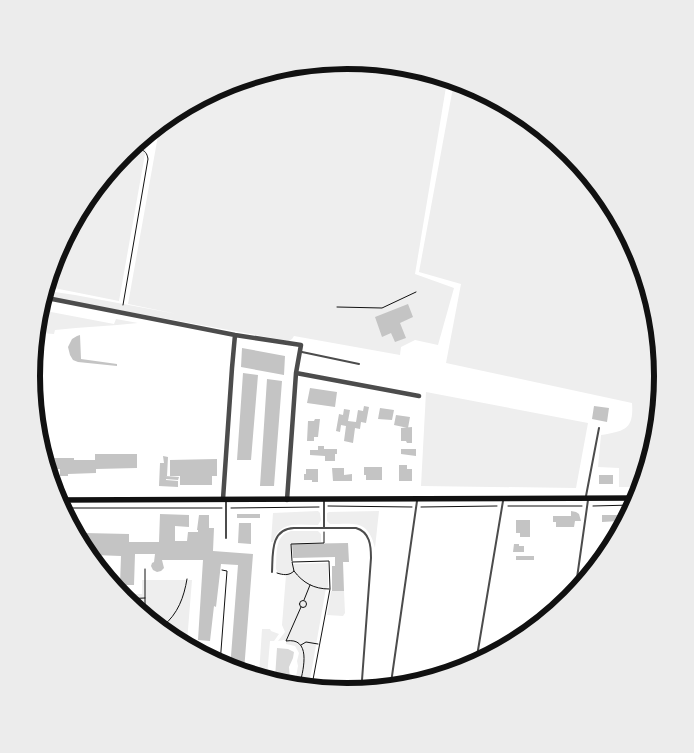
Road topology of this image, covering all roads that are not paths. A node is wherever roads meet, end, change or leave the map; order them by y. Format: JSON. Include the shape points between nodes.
{"nodes":[{"id":1,"x":50,"y":299,"type":"edge"},
{"id":2,"x":236,"y":335,"type":"junction"},
{"id":3,"x":299,"y":352,"type":"junction"},
{"id":4,"x":359,"y":364,"type":"dead end"},
{"id":5,"x":296,"y":373,"type":"junction"},
{"id":6,"x":419,"y":396,"type":"dead end"},
{"id":7,"x":599,"y":428,"type":"dead end"},
{"id":8,"x":503,"y":498,"type":"junction"},
{"id":9,"x":587,"y":498,"type":"junction"},
{"id":10,"x":629,"y":498,"type":"edge"},
{"id":11,"x":418,"y":499,"type":"junction"},
{"id":12,"x":66,"y":500,"type":"edge"},
{"id":13,"x":225,"y":500,"type":"junction"},
{"id":14,"x":287,"y":500,"type":"junction"},
{"id":15,"x":324,"y":500,"type":"junction"},
{"id":16,"x":324,"y":528,"type":"junction"},
{"id":17,"x":226,"y":538,"type":"dead end"},
{"id":18,"x":272,"y":572,"type":"road end"},
{"id":19,"x":578,"y":579,"type":"edge"},
{"id":20,"x":477,"y":654,"type":"edge"},
{"id":21,"x":362,"y":680,"type":"dead end"},
{"id":22,"x":392,"y":680,"type":"edge"}],
"edges":[{"from":1,"to":2,"type":"street"},
{"from":2,"to":3,"type":"street","via":[[301,345]]},
{"from":2,"to":13,"type":"street"},
{"from":3,"to":4,"type":"lane"},
{"from":3,"to":5,"type":"street"},
{"from":5,"to":6,"type":"street"},
{"from":5,"to":14,"type":"street"},
{"from":7,"to":9,"type":"lane"},
{"from":8,"to":9,"type":"main road"},
{"from":8,"to":11,"type":"main road"},
{"from":8,"to":20,"type":"lane"},
{"from":9,"to":10,"type":"main road"},
{"from":9,"to":19,"type":"lane"},
{"from":11,"to":15,"type":"main road"},
{"from":11,"to":22,"type":"lane"},
{"from":12,"to":13,"type":"main road"},
{"from":13,"to":14,"type":"main road"},
{"from":13,"to":17,"type":"lane"},
{"from":14,"to":15,"type":"main road"},
{"from":15,"to":16,"type":"lane"},
{"from":16,"to":18,"type":"lane","via":[[290,528],[278,534]]},
{"from":16,"to":21,"type":"lane","via":[[361,529],[370,543]]}]}
